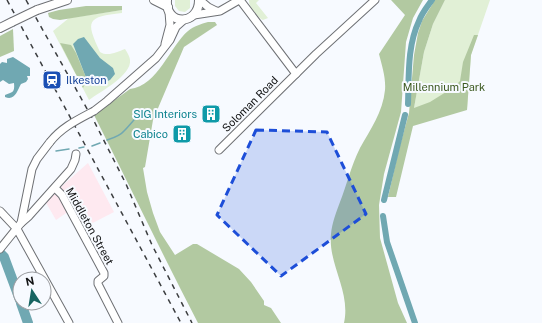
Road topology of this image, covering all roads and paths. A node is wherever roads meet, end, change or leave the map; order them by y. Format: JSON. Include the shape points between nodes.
{"nodes":[{"id":1,"x":67,"y":0,"type":"edge"},
{"id":2,"x":154,"y":0,"type":"edge"},
{"id":3,"x":199,"y":0,"type":"edge"},
{"id":4,"x":239,"y":0,"type":"edge"},
{"id":5,"x":375,"y":0,"type":"edge"},
{"id":6,"x":168,"y":6,"type":"edge"},
{"id":7,"x":216,"y":11,"type":"junction"},
{"id":8,"x":194,"y":15,"type":"junction"},
{"id":9,"x":185,"y":19,"type":"junction"},
{"id":10,"x":0,"y":28,"type":"edge"},
{"id":11,"x":164,"y":48,"type":"junction"},
{"id":12,"x":296,"y":74,"type":"junction"},
{"id":13,"x":219,"y":150,"type":"dead end"},
{"id":14,"x":76,"y":154,"type":"dead end"},
{"id":15,"x":55,"y":188,"type":"junction"},
{"id":16,"x":0,"y":211,"type":"edge"},
{"id":17,"x":19,"y":226,"type":"junction"},
{"id":18,"x":2,"y":247,"type":"edge"},
{"id":19,"x":69,"y":323,"type":"edge"},
{"id":20,"x":118,"y":323,"type":"edge"}],
"edges":[{"from":1,"to":10,"type":"main road","bridge":true,"via":[[37,10]]},
{"from":2,"to":6,"type":"main road"},
{"from":3,"to":7,"type":"street"},
{"from":3,"to":8,"type":"main road","via":[[198,10]]},
{"from":4,"to":7,"type":"street"},
{"from":4,"to":12,"type":"street"},
{"from":5,"to":12,"type":"street","name":"Soloman Road"},
{"from":6,"to":9,"type":"main road","via":[[177,19]]},
{"from":6,"to":11,"type":"street","via":[[170,25]]},
{"from":7,"to":8,"type":"street"},
{"from":8,"to":9,"type":"main road"},
{"from":9,"to":11,"type":"street","via":[[176,27]]},
{"from":11,"to":17,"type":"street","bridge":true,"via":[[135,77],[94,111],[67,125],[50,142],[34,163]]},
{"from":12,"to":13,"type":"street","name":"Soloman Road"},
{"from":14,"to":15,"type":"street","via":[[71,169]]},
{"from":15,"to":17,"type":"street"},
{"from":15,"to":20,"type":"street","name":"Middleton Street","via":[[62,195],[104,273],[98,284]]},
{"from":16,"to":17,"type":"street"},
{"from":17,"to":18,"type":"street"},
{"from":17,"to":19,"type":"street"}]}
